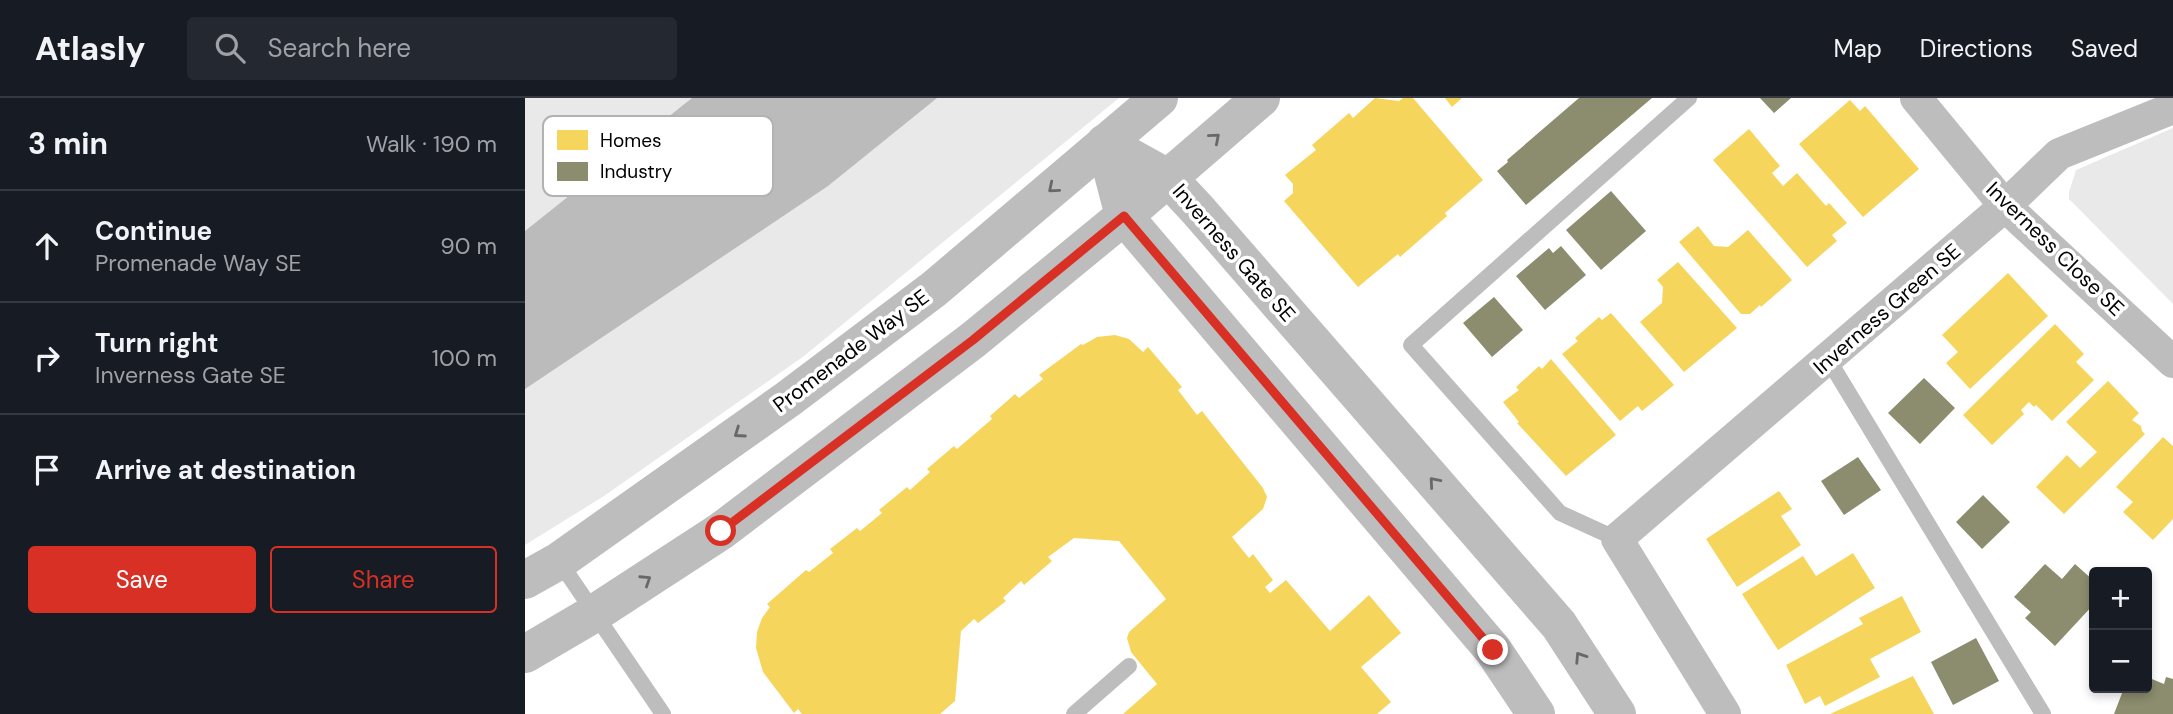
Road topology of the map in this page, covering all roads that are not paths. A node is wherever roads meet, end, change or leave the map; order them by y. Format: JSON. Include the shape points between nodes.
{"nodes":[{"id":1,"x":1159,"y":98,"type":"edge"},
{"id":2,"x":1261,"y":98,"type":"edge"},
{"id":3,"x":1689,"y":98,"type":"edge"},
{"id":4,"x":1916,"y":98,"type":"edge"},
{"id":5,"x":2173,"y":108,"type":"edge"},
{"id":6,"x":1105,"y":144,"type":"junction"},
{"id":7,"x":1168,"y":178,"type":"junction"},
{"id":8,"x":2005,"y":206,"type":"junction"},
{"id":9,"x":1124,"y":216,"type":"junction"},
{"id":10,"x":1828,"y":359,"type":"junction"},
{"id":11,"x":2173,"y":362,"type":"edge"},
{"id":12,"x":1617,"y":539,"type":"junction"},
{"id":13,"x":559,"y":561,"type":"junction"},
{"id":14,"x":525,"y":580,"type":"edge"},
{"id":15,"x":595,"y":613,"type":"junction"},
{"id":16,"x":525,"y":654,"type":"edge"},
{"id":17,"x":1129,"y":666,"type":"dead end"},
{"id":18,"x":663,"y":714,"type":"edge"},
{"id":19,"x":1074,"y":714,"type":"edge"},
{"id":20,"x":1536,"y":714,"type":"edge"},
{"id":21,"x":1617,"y":714,"type":"edge"},
{"id":22,"x":1725,"y":714,"type":"edge"},
{"id":23,"x":2043,"y":714,"type":"edge"}],
"edges":[{"from":1,"to":6,"type":"street","name":"Promenade Way SE"},
{"from":7,"to":2,"type":"street","one_way":true},
{"from":3,"to":12,"type":"lane","via":[[1411,345],[1560,513]]},
{"from":4,"to":8,"type":"street","name":"Inverness Close SE"},
{"from":5,"to":8,"type":"street","name":"Inverness Green SE","via":[[2059,154]]},
{"from":6,"to":7,"type":"street","name":"Inverness Gate SE"},
{"from":6,"to":9,"type":"street"},
{"from":6,"to":13,"type":"street","name":"Promenade Way SE","one_way":true,"via":[[934,289]]},
{"from":7,"to":9,"type":"street"},
{"from":21,"to":7,"type":"street","name":"Inverness Gate SE","one_way":true,"via":[[1559,625]]},
{"from":8,"to":10,"type":"street","name":"Inverness Green SE"},
{"from":8,"to":11,"type":"street","name":"Inverness Close SE"},
{"from":15,"to":9,"type":"street","one_way":true,"via":[[721,531],[973,340]]},
{"from":9,"to":20,"type":"street","via":[[1493,650]]},
{"from":10,"to":12,"type":"street","name":"Inverness Green SE"},
{"from":10,"to":23,"type":"lane"},
{"from":12,"to":22,"type":"street"},
{"from":13,"to":14,"type":"street","name":"Promenade Way SE"},
{"from":13,"to":15,"type":"lane"},
{"from":15,"to":16,"type":"street"},
{"from":15,"to":18,"type":"lane"},
{"from":17,"to":19,"type":"lane"}]}
